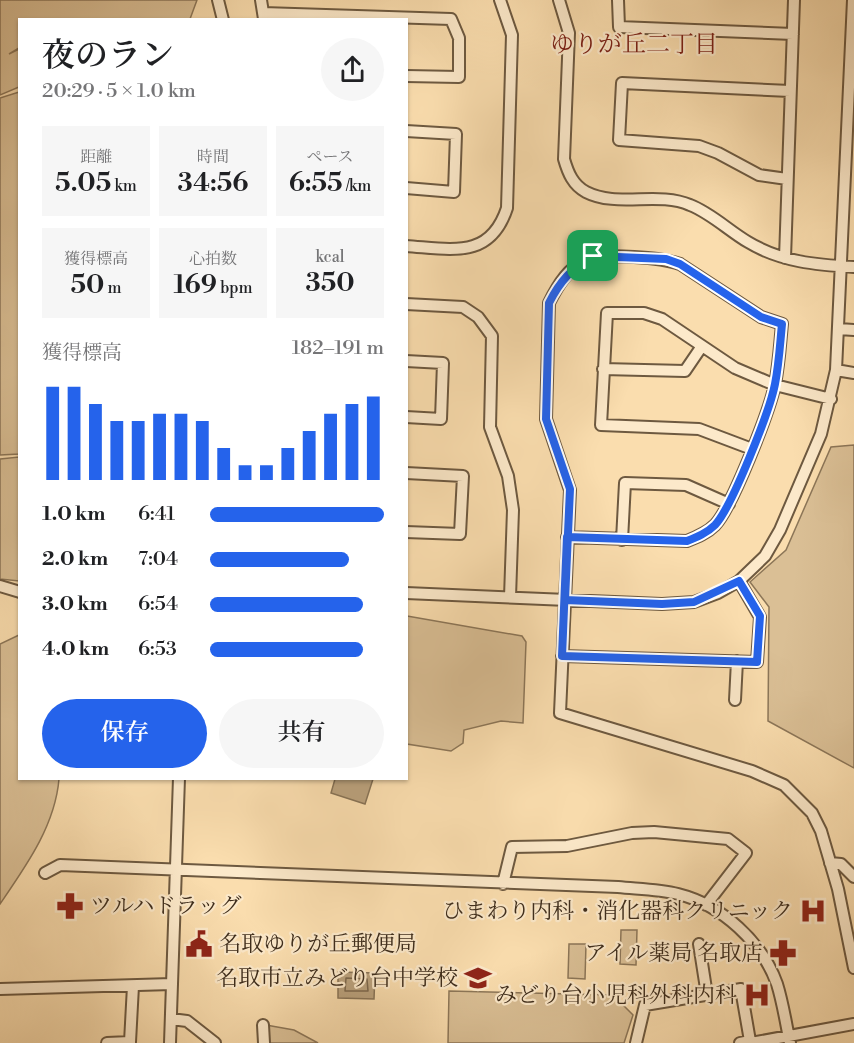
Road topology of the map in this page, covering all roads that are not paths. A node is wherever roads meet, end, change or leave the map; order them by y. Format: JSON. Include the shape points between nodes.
{"nodes":[{"id":1,"x":218,"y":0,"type":"edge"},
{"id":2,"x":225,"y":0,"type":"edge"},
{"id":3,"x":261,"y":0,"type":"edge"},
{"id":4,"x":500,"y":0,"type":"edge"},
{"id":5,"x":560,"y":0,"type":"edge"},
{"id":6,"x":618,"y":0,"type":"edge"},
{"id":7,"x":794,"y":0,"type":"edge"},
{"id":8,"x":853,"y":0,"type":"edge"},
{"id":9,"x":264,"y":16,"type":"edge"},
{"id":10,"x":223,"y":18,"type":"edge"},
{"id":11,"x":224,"y":18,"type":"edge"},
{"id":12,"x":389,"y":18,"type":"edge"},
{"id":13,"x":408,"y":18,"type":"edge"},
{"id":14,"x":793,"y":34,"type":"junction"},
{"id":15,"x":853,"y":37,"type":"edge"},
{"id":16,"x":408,"y":76,"type":"edge"},
{"id":17,"x":790,"y":91,"type":"junction"},
{"id":18,"x":408,"y":131,"type":"edge"},
{"id":19,"x":851,"y":152,"type":"edge"},
{"id":20,"x":787,"y":179,"type":"junction"},
{"id":21,"x":408,"y":188,"type":"edge"},
{"id":22,"x":408,"y":246,"type":"edge"},
{"id":23,"x":785,"y":258,"type":"junction"},
{"id":24,"x":842,"y":267,"type":"junction"},
{"id":25,"x":854,"y":267,"type":"edge"},
{"id":26,"x":408,"y":303,"type":"edge"},
{"id":27,"x":839,"y":329,"type":"junction"},
{"id":28,"x":854,"y":330,"type":"edge"},
{"id":29,"x":702,"y":346,"type":"junction"},
{"id":30,"x":408,"y":361,"type":"edge"},
{"id":31,"x":603,"y":369,"type":"junction"},
{"id":32,"x":836,"y":370,"type":"junction"},
{"id":33,"x":854,"y":373,"type":"edge"},
{"id":34,"x":775,"y":385,"type":"junction"},
{"id":35,"x":831,"y":399,"type":"junction"},
{"id":36,"x":408,"y":417,"type":"edge"},
{"id":37,"x":752,"y":449,"type":"junction"},
{"id":38,"x":408,"y":473,"type":"edge"},
{"id":39,"x":729,"y":504,"type":"junction"},
{"id":40,"x":408,"y":532,"type":"edge"},
{"id":41,"x":567,"y":537,"type":"junction"},
{"id":42,"x":622,"y":540,"type":"junction"},
{"id":43,"x":739,"y":581,"type":"junction"},
{"id":44,"x":0,"y":586,"type":"edge"},
{"id":45,"x":18,"y":591,"type":"edge"},
{"id":46,"x":408,"y":592,"type":"edge"},
{"id":47,"x":510,"y":597,"type":"junction"},
{"id":48,"x":565,"y":600,"type":"junction"},
{"id":49,"x":562,"y":656,"type":"junction"},
{"id":50,"x":737,"y":661,"type":"junction"},
{"id":51,"x":735,"y":700,"type":"dead end"},
{"id":52,"x":179,"y":780,"type":"edge"},
{"id":53,"x":830,"y":863,"type":"junction"},
{"id":54,"x":175,"y":871,"type":"junction"},
{"id":55,"x":45,"y":873,"type":"dead end"},
{"id":56,"x":854,"y":877,"type":"edge"},
{"id":57,"x":503,"y":884,"type":"junction"},
{"id":58,"x":706,"y":905,"type":"junction"},
{"id":59,"x":699,"y":944,"type":"dead end"},
{"id":60,"x":854,"y":965,"type":"edge"},
{"id":61,"x":172,"y":984,"type":"junction"},
{"id":62,"x":133,"y":986,"type":"junction"},
{"id":63,"x":0,"y":989,"type":"edge"},
{"id":64,"x":707,"y":995,"type":"junction"},
{"id":65,"x":171,"y":1019,"type":"junction"},
{"id":66,"x":854,"y":1024,"type":"edge"},
{"id":67,"x":263,"y":1025,"type":"dead end"},
{"id":68,"x":789,"y":1039,"type":"edge"},
{"id":69,"x":747,"y":1042,"type":"edge"},
{"id":70,"x":107,"y":1043,"type":"edge"},
{"id":71,"x":170,"y":1043,"type":"edge"},
{"id":72,"x":215,"y":1043,"type":"edge"},
{"id":73,"x":264,"y":1043,"type":"edge"},
{"id":74,"x":636,"y":1043,"type":"edge"}],
"edges":[{"from":1,"to":10,"type":"street"},
{"from":2,"to":11,"type":"street"},
{"from":3,"to":9,"type":"street"},
{"from":4,"to":22,"type":"street","via":[[512,35],[512,61],[507,208],[500,228],[483,243],[467,249]]},
{"from":5,"to":23,"type":"street","via":[[569,33],[564,159],[576,185],[598,198],[690,204],[750,244]]},
{"from":6,"to":14,"type":"street","via":[[619,27]]},
{"from":7,"to":14,"type":"street"},
{"from":8,"to":15,"type":"street"},
{"from":9,"to":12,"type":"street"},
{"from":13,"to":16,"type":"street","via":[[451,19],[459,39],[459,77]]},
{"from":14,"to":17,"type":"street"},
{"from":15,"to":19,"type":"street"},
{"from":17,"to":20,"type":"street"},
{"from":17,"to":20,"type":"street","via":[[622,83],[619,141],[699,146],[759,175]]},
{"from":18,"to":21,"type":"street","via":[[456,134],[454,192]]},
{"from":19,"to":24,"type":"street"},
{"from":20,"to":23,"type":"street"},
{"from":23,"to":24,"type":"street"},
{"from":24,"to":25,"type":"street"},
{"from":24,"to":27,"type":"street"},
{"from":26,"to":47,"type":"street","via":[[463,307],[478,317],[492,336],[490,427],[508,476],[513,510]]},
{"from":27,"to":28,"type":"street"},
{"from":27,"to":32,"type":"street"},
{"from":29,"to":31,"type":"street","via":[[685,372]]},
{"from":29,"to":31,"type":"street","via":[[662,319],[644,313],[606,313]]},
{"from":29,"to":34,"type":"street","via":[[735,368]]},
{"from":30,"to":36,"type":"street","via":[[443,363],[441,419]]},
{"from":31,"to":37,"type":"street","via":[[601,424],[699,429]]},
{"from":32,"to":33,"type":"street"},
{"from":32,"to":35,"type":"street"},
{"from":34,"to":35,"type":"street"},
{"from":34,"to":37,"type":"street"},
{"from":34,"to":41,"type":"street","via":[[782,324],[761,317],[680,264],[666,259],[593,256],[573,268],[549,303],[545,404],[549,433],[570,489]]},
{"from":35,"to":43,"type":"street","via":[[821,434],[780,530],[765,556]]},
{"from":37,"to":39,"type":"street"},
{"from":38,"to":40,"type":"street","via":[[463,476],[460,534]]},
{"from":39,"to":42,"type":"street","via":[[716,524],[687,541]]},
{"from":39,"to":42,"type":"street","via":[[686,486],[625,483]]},
{"from":41,"to":42,"type":"street"},
{"from":41,"to":48,"type":"street"},
{"from":43,"to":48,"type":"street","via":[[694,602]]},
{"from":43,"to":50,"type":"street","via":[[760,616],[757,662]]},
{"from":44,"to":45,"type":"street"},
{"from":46,"to":47,"type":"street"},
{"from":47,"to":48,"type":"street"},
{"from":48,"to":49,"type":"street"},
{"from":49,"to":50,"type":"street"},
{"from":49,"to":53,"type":"street","via":[[560,713],[752,771],[784,785],[812,813]]},
{"from":50,"to":51,"type":"street"},
{"from":52,"to":54,"type":"street"},
{"from":53,"to":56,"type":"street","via":[[841,864]]},
{"from":53,"to":60,"type":"street"},
{"from":54,"to":55,"type":"street","via":[[60,865]]},
{"from":54,"to":57,"type":"street"},
{"from":54,"to":61,"type":"street"},
{"from":57,"to":58,"type":"street","via":[[660,890]]},
{"from":57,"to":58,"type":"street","via":[[512,847],[567,846],[632,833],[728,839],[746,853]]},
{"from":58,"to":68,"type":"street","via":[[746,935],[769,967],[777,984]]},
{"from":59,"to":64,"type":"street"},
{"from":61,"to":62,"type":"street"},
{"from":61,"to":65,"type":"street"},
{"from":62,"to":63,"type":"street"},
{"from":62,"to":70,"type":"street","via":[[130,1042]]},
{"from":64,"to":69,"type":"street","via":[[741,989]]},
{"from":64,"to":74,"type":"street","via":[[645,1005]]},
{"from":65,"to":71,"type":"street"},
{"from":65,"to":72,"type":"street","via":[[187,1021]]},
{"from":66,"to":68,"type":"street"},
{"from":67,"to":73,"type":"street"},
{"from":68,"to":69,"type":"street"}]}
